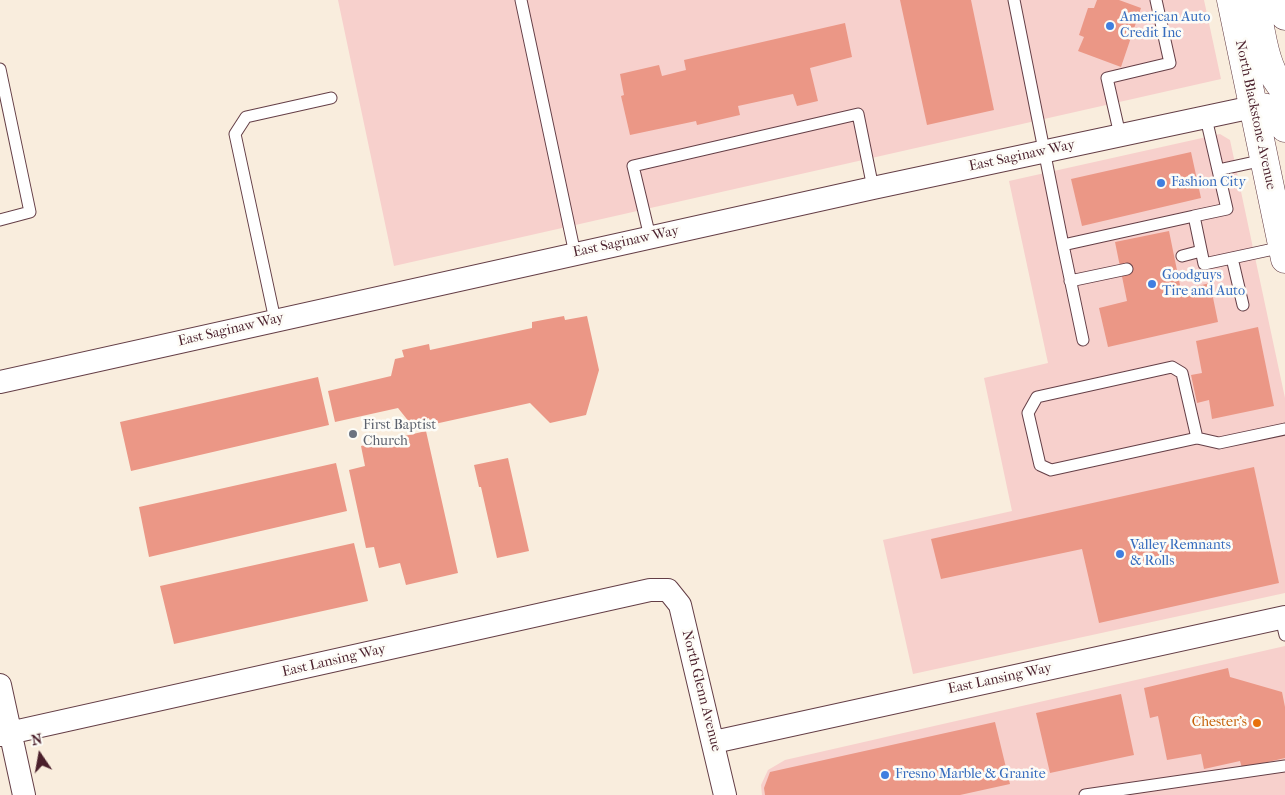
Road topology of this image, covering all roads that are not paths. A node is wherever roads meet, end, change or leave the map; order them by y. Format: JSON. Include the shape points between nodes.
{"nodes":[{"id":1,"x":521,"y":0,"type":"edge"},
{"id":2,"x":1014,"y":0,"type":"edge"},
{"id":3,"x":1156,"y":0,"type":"edge"},
{"id":4,"x":1231,"y":0,"type":"edge"},
{"id":5,"x":1255,"y":0,"type":"edge"},
{"id":6,"x":1282,"y":0,"type":"edge"},
{"id":7,"x":1285,"y":16,"type":"edge"},
{"id":8,"x":0,"y":69,"type":"edge"},
{"id":9,"x":1285,"y":90,"type":"edge"},
{"id":10,"x":331,"y":98,"type":"dead end"},
{"id":11,"x":1254,"y":107,"type":"junction"},
{"id":12,"x":1206,"y":118,"type":"junction"},
{"id":13,"x":1285,"y":128,"type":"edge"},
{"id":14,"x":1120,"y":135,"type":"junction"},
{"id":15,"x":1043,"y":151,"type":"junction"},
{"id":16,"x":1264,"y":160,"type":"junction"},
{"id":17,"x":1218,"y":170,"type":"junction"},
{"id":18,"x":874,"y":188,"type":"junction"},
{"id":19,"x":1194,"y":216,"type":"junction"},
{"id":20,"x":0,"y":220,"type":"edge"},
{"id":21,"x":650,"y":237,"type":"junction"},
{"id":22,"x":1063,"y":245,"type":"junction"},
{"id":23,"x":1202,"y":251,"type":"junction"},
{"id":24,"x":1284,"y":253,"type":"edge"},
{"id":25,"x":575,"y":254,"type":"junction"},
{"id":26,"x":1182,"y":256,"type":"dead end"},
{"id":27,"x":1232,"y":258,"type":"junction"},
{"id":28,"x":1127,"y":268,"type":"dead end"},
{"id":29,"x":1070,"y":281,"type":"junction"},
{"id":30,"x":1243,"y":305,"type":"dead end"},
{"id":31,"x":275,"y":320,"type":"junction"},
{"id":32,"x":1083,"y":340,"type":"dead end"},
{"id":33,"x":0,"y":382,"type":"edge"},
{"id":34,"x":1285,"y":429,"type":"edge"},
{"id":35,"x":1196,"y":438,"type":"junction"},
{"id":36,"x":668,"y":590,"type":"joint"},
{"id":37,"x":1284,"y":623,"type":"edge"},
{"id":38,"x":0,"y":685,"type":"edge"},
{"id":39,"x":5,"y":734,"type":"edge"},
{"id":40,"x":714,"y":742,"type":"junction"},
{"id":41,"x":1285,"y":766,"type":"edge"},
{"id":42,"x":24,"y":795,"type":"edge"},
{"id":43,"x":725,"y":795,"type":"edge"},
{"id":44,"x":1086,"y":795,"type":"edge"}],
"edges":[{"from":1,"to":25,"type":"lane"},
{"from":2,"to":15,"type":"lane"},
{"from":3,"to":14,"type":"lane","via":[[1170,63],[1107,78]]},
{"from":4,"to":11,"type":"main road","name":"North Blackstone Avenue"},
{"from":5,"to":9,"type":"main road","via":[[1271,70]]},
{"from":6,"to":7,"type":"main road"},
{"from":8,"to":20,"type":"lane","via":[[30,212]]},
{"from":10,"to":31,"type":"lane","via":[[246,117],[235,134]]},
{"from":11,"to":12,"type":"street","name":"East Saginaw Way"},
{"from":11,"to":13,"type":"main road","via":[[1274,109]]},
{"from":11,"to":16,"type":"main road","name":"North Blackstone Avenue"},
{"from":12,"to":14,"type":"street","name":"East Saginaw Way"},
{"from":12,"to":17,"type":"lane"},
{"from":14,"to":15,"type":"street","name":"East Saginaw Way"},
{"from":15,"to":18,"type":"street","name":"East Saginaw Way"},
{"from":15,"to":22,"type":"lane"},
{"from":16,"to":17,"type":"lane"},
{"from":16,"to":24,"type":"main road","name":"North Blackstone Avenue"},
{"from":17,"to":19,"type":"lane","via":[[1227,209]]},
{"from":18,"to":21,"type":"street","name":"East Saginaw Way"},
{"from":18,"to":21,"type":"lane","via":[[858,114],[634,166]]},
{"from":19,"to":22,"type":"lane"},
{"from":19,"to":23,"type":"lane"},
{"from":21,"to":25,"type":"street","name":"East Saginaw Way"},
{"from":22,"to":29,"type":"lane"},
{"from":23,"to":26,"type":"lane"},
{"from":23,"to":27,"type":"lane","via":[[1204,264]]},
{"from":24,"to":27,"type":"lane"},
{"from":25,"to":31,"type":"street","name":"East Saginaw Way"},
{"from":27,"to":30,"type":"lane"},
{"from":28,"to":29,"type":"lane"},
{"from":29,"to":32,"type":"lane"},
{"from":31,"to":33,"type":"street","name":"East Saginaw Way"},
{"from":34,"to":35,"type":"lane","via":[[1219,443]]},
{"from":35,"to":35,"type":"lane","via":[[1182,373],[1172,367],[1037,397],[1028,413],[1040,465],[1051,470]]},
{"from":36,"to":39,"type":"street","name":"East Lansing Way","via":[[650,590]]},
{"from":36,"to":40,"type":"street","name":"North Glenn Avenue","via":[[680,605]]},
{"from":37,"to":40,"type":"street","name":"East Lansing Way"},
{"from":38,"to":39,"type":"street"},
{"from":39,"to":42,"type":"street"},
{"from":40,"to":43,"type":"street","name":"North Glenn Avenue"},
{"from":41,"to":44,"type":"lane"}]}
